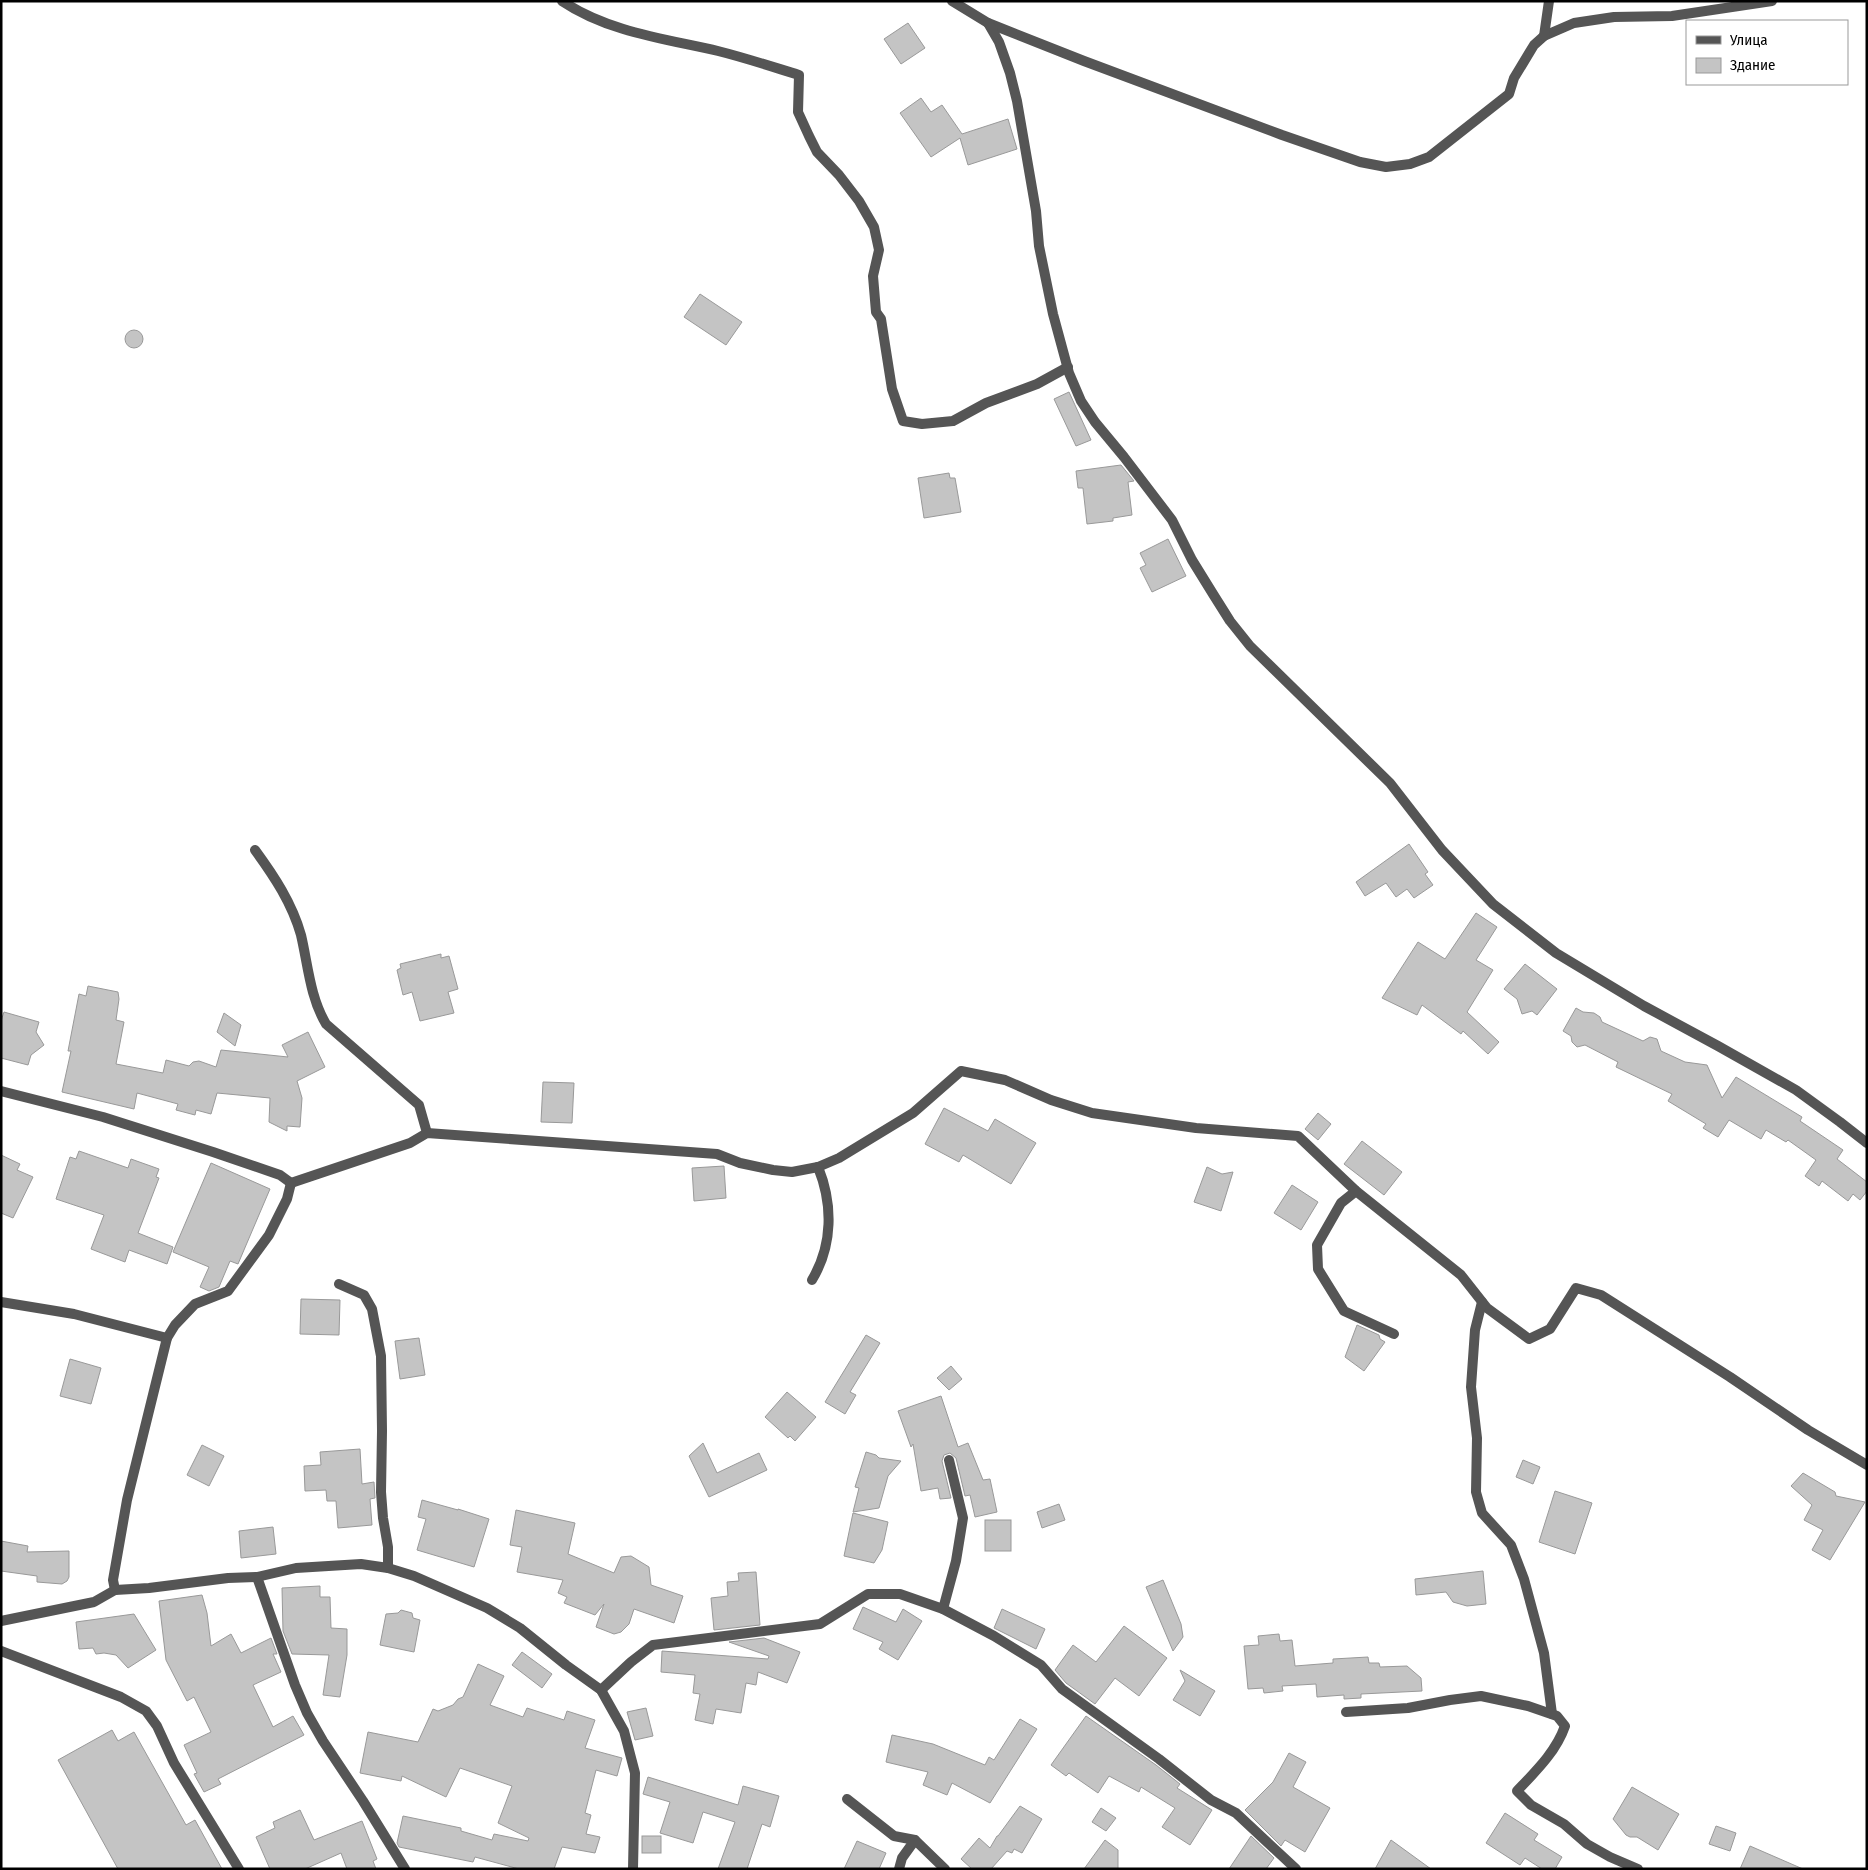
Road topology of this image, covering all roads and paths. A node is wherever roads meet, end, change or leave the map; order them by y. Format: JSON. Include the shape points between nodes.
{"nodes":[{"id":1,"x":562,"y":1,"type":"edge"},
{"id":2,"x":952,"y":1,"type":"edge"},
{"id":3,"x":1549,"y":1,"type":"edge"},
{"id":4,"x":1772,"y":1,"type":"edge"},
{"id":5,"x":988,"y":23,"type":"junction"},
{"id":6,"x":1544,"y":36,"type":"junction"},
{"id":7,"x":1068,"y":367,"type":"junction"},
{"id":8,"x":255,"y":850,"type":"dead end"},
{"id":9,"x":1,"y":1091,"type":"edge"},
{"id":10,"x":427,"y":1133,"type":"junction"},
{"id":11,"x":1867,"y":1143,"type":"edge"},
{"id":12,"x":818,"y":1167,"type":"junction"},
{"id":13,"x":291,"y":1183,"type":"junction"},
{"id":14,"x":1356,"y":1191,"type":"junction"},
{"id":15,"x":812,"y":1280,"type":"dead end"},
{"id":16,"x":339,"y":1284,"type":"dead end"},
{"id":17,"x":1,"y":1302,"type":"edge"},
{"id":18,"x":1482,"y":1302,"type":"junction"},
{"id":19,"x":1394,"y":1334,"type":"dead end"},
{"id":20,"x":167,"y":1338,"type":"junction"},
{"id":21,"x":949,"y":1460,"type":"dead end"},
{"id":22,"x":1867,"y":1465,"type":"edge"},
{"id":23,"x":388,"y":1568,"type":"junction"},
{"id":24,"x":257,"y":1577,"type":"junction"},
{"id":25,"x":115,"y":1590,"type":"junction"},
{"id":26,"x":943,"y":1609,"type":"junction"},
{"id":27,"x":1,"y":1620,"type":"edge"},
{"id":28,"x":1,"y":1651,"type":"edge"},
{"id":29,"x":601,"y":1690,"type":"junction"},
{"id":30,"x":1346,"y":1712,"type":"dead end"},
{"id":31,"x":1552,"y":1714,"type":"junction"},
{"id":32,"x":847,"y":1800,"type":"dead end"},
{"id":33,"x":914,"y":1840,"type":"junction"},
{"id":34,"x":239,"y":1869,"type":"edge"},
{"id":35,"x":406,"y":1869,"type":"edge"},
{"id":36,"x":633,"y":1869,"type":"edge"},
{"id":37,"x":898,"y":1869,"type":"edge"},
{"id":38,"x":946,"y":1869,"type":"edge"},
{"id":39,"x":1296,"y":1869,"type":"edge"},
{"id":40,"x":1638,"y":1869,"type":"edge"}],
"edges":[{"from":1,"to":7,"type":"street","via":[[613,26],[800,75],[798,112],[809,136],[818,152],[859,201],[874,227],[879,250],[873,276],[876,312],[881,319],[892,389],[903,421],[922,424],[953,421]]},
{"from":2,"to":5,"type":"street"},
{"from":3,"to":6,"type":"street"},
{"from":4,"to":6,"type":"street","via":[[1672,16],[1614,17],[1574,23]]},
{"from":5,"to":6,"type":"street","via":[[1282,136],[1360,162],[1386,167],[1410,164],[1429,156],[1509,94],[1514,78],[1534,45]]},
{"from":5,"to":7,"type":"street","via":[[999,42],[1017,101],[1039,246]]},
{"from":7,"to":11,"type":"street","via":[[1081,401],[1172,520],[1196,566],[1245,640],[1390,783],[1442,850],[1493,904],[1556,953],[1796,1090]]},
{"from":8,"to":10,"type":"street","via":[[289,902],[300,934],[317,1009],[326,1024],[419,1105]]},
{"from":9,"to":13,"type":"street","via":[[102,1117],[213,1152],[280,1175]]},
{"from":10,"to":12,"type":"street","via":[[717,1154],[740,1163],[792,1172]]},
{"from":10,"to":13,"type":"street","via":[[410,1143]]},
{"from":12,"to":14,"type":"street","via":[[839,1158],[913,1113],[962,1072],[1005,1080],[1092,1113],[1196,1128],[1298,1136]]},
{"from":12,"to":15,"type":"street","via":[[826,1185],[828,1237],[821,1264]]},
{"from":13,"to":20,"type":"street","via":[[287,1199],[269,1235],[228,1291],[195,1304]]},
{"from":14,"to":18,"type":"street","via":[[1461,1275]]},
{"from":14,"to":19,"type":"street","via":[[1341,1203],[1317,1245],[1318,1269],[1344,1311]]},
{"from":16,"to":23,"type":"street","via":[[364,1294],[372,1309],[381,1356],[381,1492]]},
{"from":17,"to":20,"type":"street","via":[[74,1314]]},
{"from":18,"to":22,"type":"street","via":[[1529,1339],[1550,1329],[1576,1288],[1601,1295]]},
{"from":18,"to":31,"type":"street","via":[[1475,1330],[1471,1387],[1477,1438],[1476,1492],[1482,1513],[1511,1545],[1524,1578],[1544,1652]]},
{"from":20,"to":25,"type":"street","via":[[126,1500],[113,1580]]},
{"from":21,"to":26,"type":"street","via":[[963,1518]]},
{"from":23,"to":24,"type":"street","via":[[362,1564],[296,1568]]},
{"from":23,"to":29,"type":"street","via":[[487,1608],[520,1628]]},
{"from":24,"to":25,"type":"street"},
{"from":24,"to":35,"type":"street","via":[[307,1713]]},
{"from":25,"to":27,"type":"street","via":[[94,1602]]},
{"from":26,"to":29,"type":"street","via":[[900,1594],[868,1594],[820,1624],[653,1645]]},
{"from":26,"to":39,"type":"street","via":[[1041,1666],[1062,1689],[1211,1800],[1236,1813]]},
{"from":28,"to":34,"type":"street","via":[[146,1710],[174,1763]]},
{"from":29,"to":36,"type":"street","via":[[624,1731],[635,1773]]},
{"from":30,"to":31,"type":"street","via":[[1408,1708],[1482,1696]]},
{"from":31,"to":40,"type":"street","via":[[1565,1726],[1561,1737],[1541,1766],[1517,1791],[1531,1805],[1564,1824],[1587,1844]]},
{"from":32,"to":33,"type":"street","via":[[894,1836]]},
{"from":33,"to":37,"type":"street"},
{"from":33,"to":38,"type":"street"}]}
